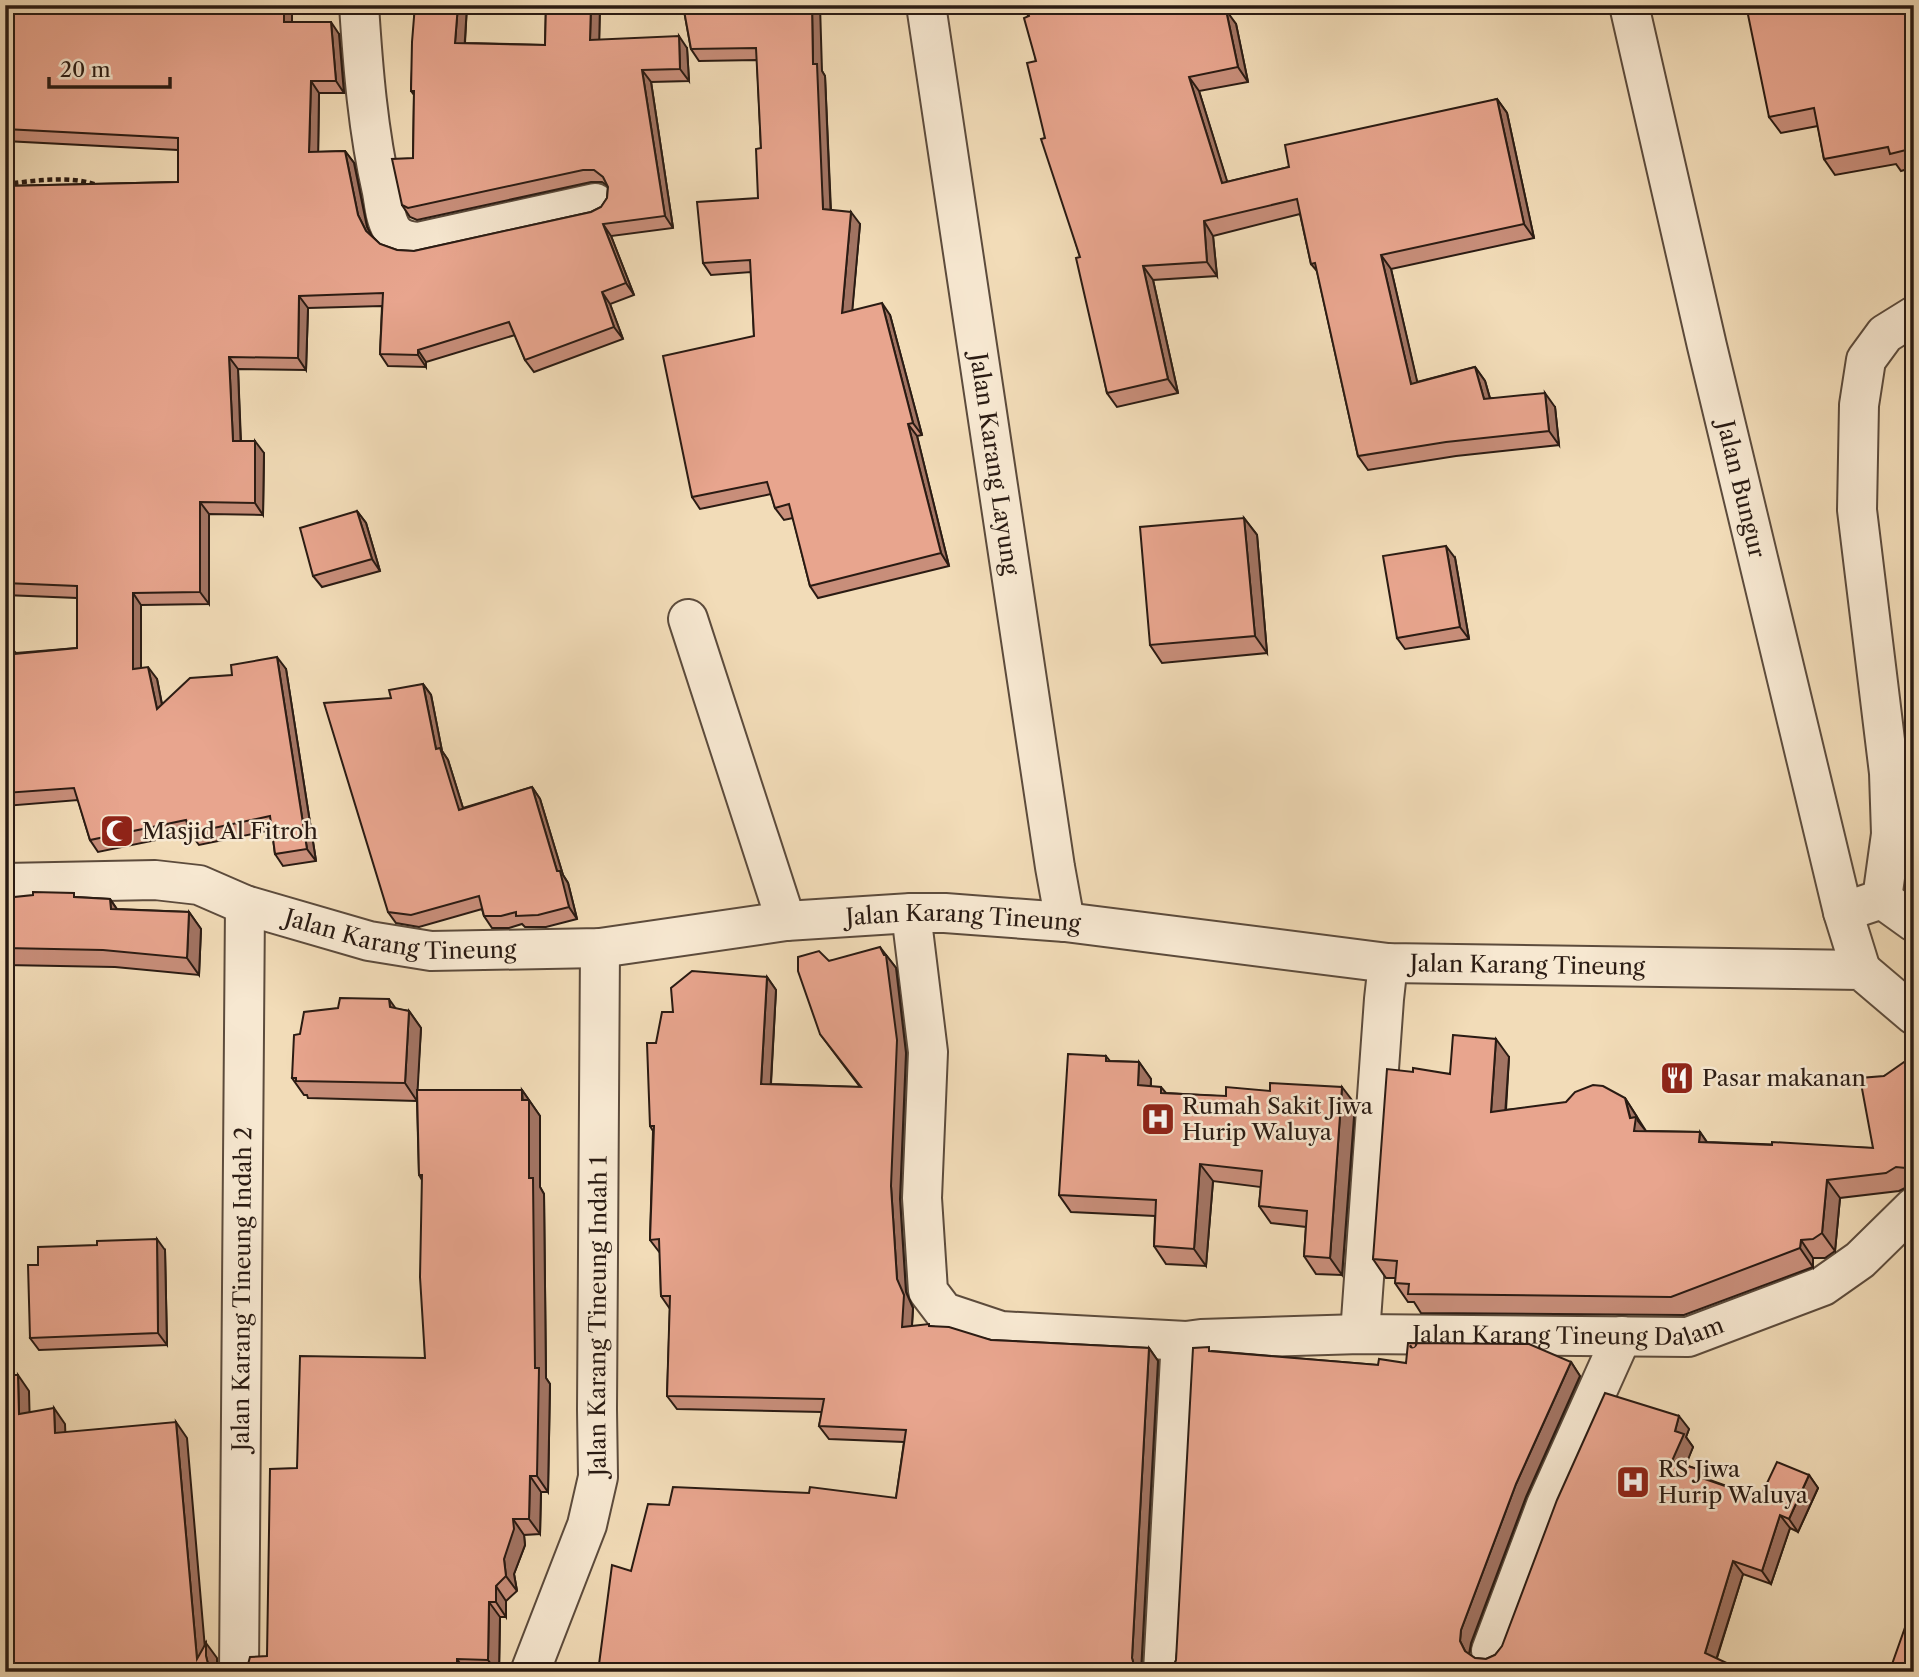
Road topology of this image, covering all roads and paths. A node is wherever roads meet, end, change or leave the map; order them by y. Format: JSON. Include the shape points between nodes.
{"nodes":[{"id":1,"x":359,"y":5,"type":"edge"},
{"id":2,"x":926,"y":5,"type":"edge"},
{"id":3,"x":1629,"y":5,"type":"edge"},
{"id":4,"x":5,"y":184,"type":"edge"},
{"id":5,"x":105,"y":192,"type":"edge"},
{"id":6,"x":595,"y":203,"type":"dead end"},
{"id":7,"x":1914,"y":316,"type":"edge"},
{"id":8,"x":688,"y":619,"type":"dead end"},
{"id":9,"x":5,"y":883,"type":"edge"},
{"id":10,"x":1882,"y":899,"type":"junction"},
{"id":11,"x":245,"y":905,"type":"junction"},
{"id":12,"x":1843,"y":912,"type":"junction"},
{"id":13,"x":911,"y":913,"type":"junction"},
{"id":14,"x":786,"y":920,"type":"junction"},
{"id":15,"x":1065,"y":922,"type":"junction"},
{"id":16,"x":1914,"y":922,"type":"edge"},
{"id":17,"x":600,"y":948,"type":"junction"},
{"id":18,"x":1388,"y":963,"type":"junction"},
{"id":19,"x":1861,"y":970,"type":"junction"},
{"id":20,"x":1914,"y":1015,"type":"edge"},
{"id":21,"x":1914,"y":1207,"type":"edge"},
{"id":22,"x":1360,"y":1334,"type":"junction"},
{"id":23,"x":1622,"y":1336,"type":"junction"},
{"id":24,"x":1186,"y":1341,"type":"junction"},
{"id":25,"x":1490,"y":1651,"type":"dead end"},
{"id":26,"x":239,"y":1672,"type":"edge"},
{"id":27,"x":530,"y":1672,"type":"edge"},
{"id":28,"x":1163,"y":1672,"type":"edge"}],
"edges":[{"from":1,"to":6,"type":"street","via":[[376,165],[391,230],[418,242]]},
{"from":2,"to":15,"type":"street","name":"Jalan Karang Layung"},
{"from":3,"to":12,"type":"street","name":"Jalan Bungur"},
{"from":4,"to":5,"type":"path","via":[[86,181]]},
{"from":7,"to":10,"type":"street","via":[[1885,334],[1866,360],[1859,405],[1857,510],[1889,773],[1891,834]]},
{"from":8,"to":14,"type":"street"},
{"from":9,"to":11,"type":"street","name":"Jalan Karang Tineung","via":[[155,880],[199,885]]},
{"from":10,"to":12,"type":"street"},
{"from":10,"to":16,"type":"street"},
{"from":11,"to":17,"type":"street","name":"Jalan Karang Tineung","via":[[369,940],[431,951]]},
{"from":11,"to":26,"type":"street","name":"Jalan Karang Tineung Indah 2"},
{"from":12,"to":19,"type":"street","name":"Jalan Bungur"},
{"from":13,"to":14,"type":"street","name":"Jalan Karang Tineung"},
{"from":13,"to":15,"type":"street","name":"Jalan Karang Tineung"},
{"from":13,"to":24,"type":"street","name":"Jalan Karang Tineung Dalam","via":[[928,1052],[922,1198],[928,1291],[944,1311],[1001,1331]]},
{"from":14,"to":17,"type":"street","name":"Jalan Karang Tineung"},
{"from":15,"to":18,"type":"street","name":"Jalan Karang Tineung"},
{"from":17,"to":27,"type":"street","name":"Jalan Karang Tineung Indah 1","via":[[598,1477],[587,1525]]},
{"from":18,"to":19,"type":"street","name":"Jalan Karang Tineung"},
{"from":18,"to":22,"type":"street"},
{"from":19,"to":20,"type":"street"},
{"from":21,"to":23,"type":"street","name":"Jalan Karang Tineung Dalam","via":[[1860,1260],[1823,1286],[1688,1337]]},
{"from":22,"to":23,"type":"street","name":"Jalan Karang Tineung Dalam"},
{"from":22,"to":24,"type":"street","name":"Jalan Karang Tineung Dalam"},
{"from":23,"to":25,"type":"street","via":[[1546,1505]]},
{"from":24,"to":28,"type":"street","via":[[1180,1357]]}]}
